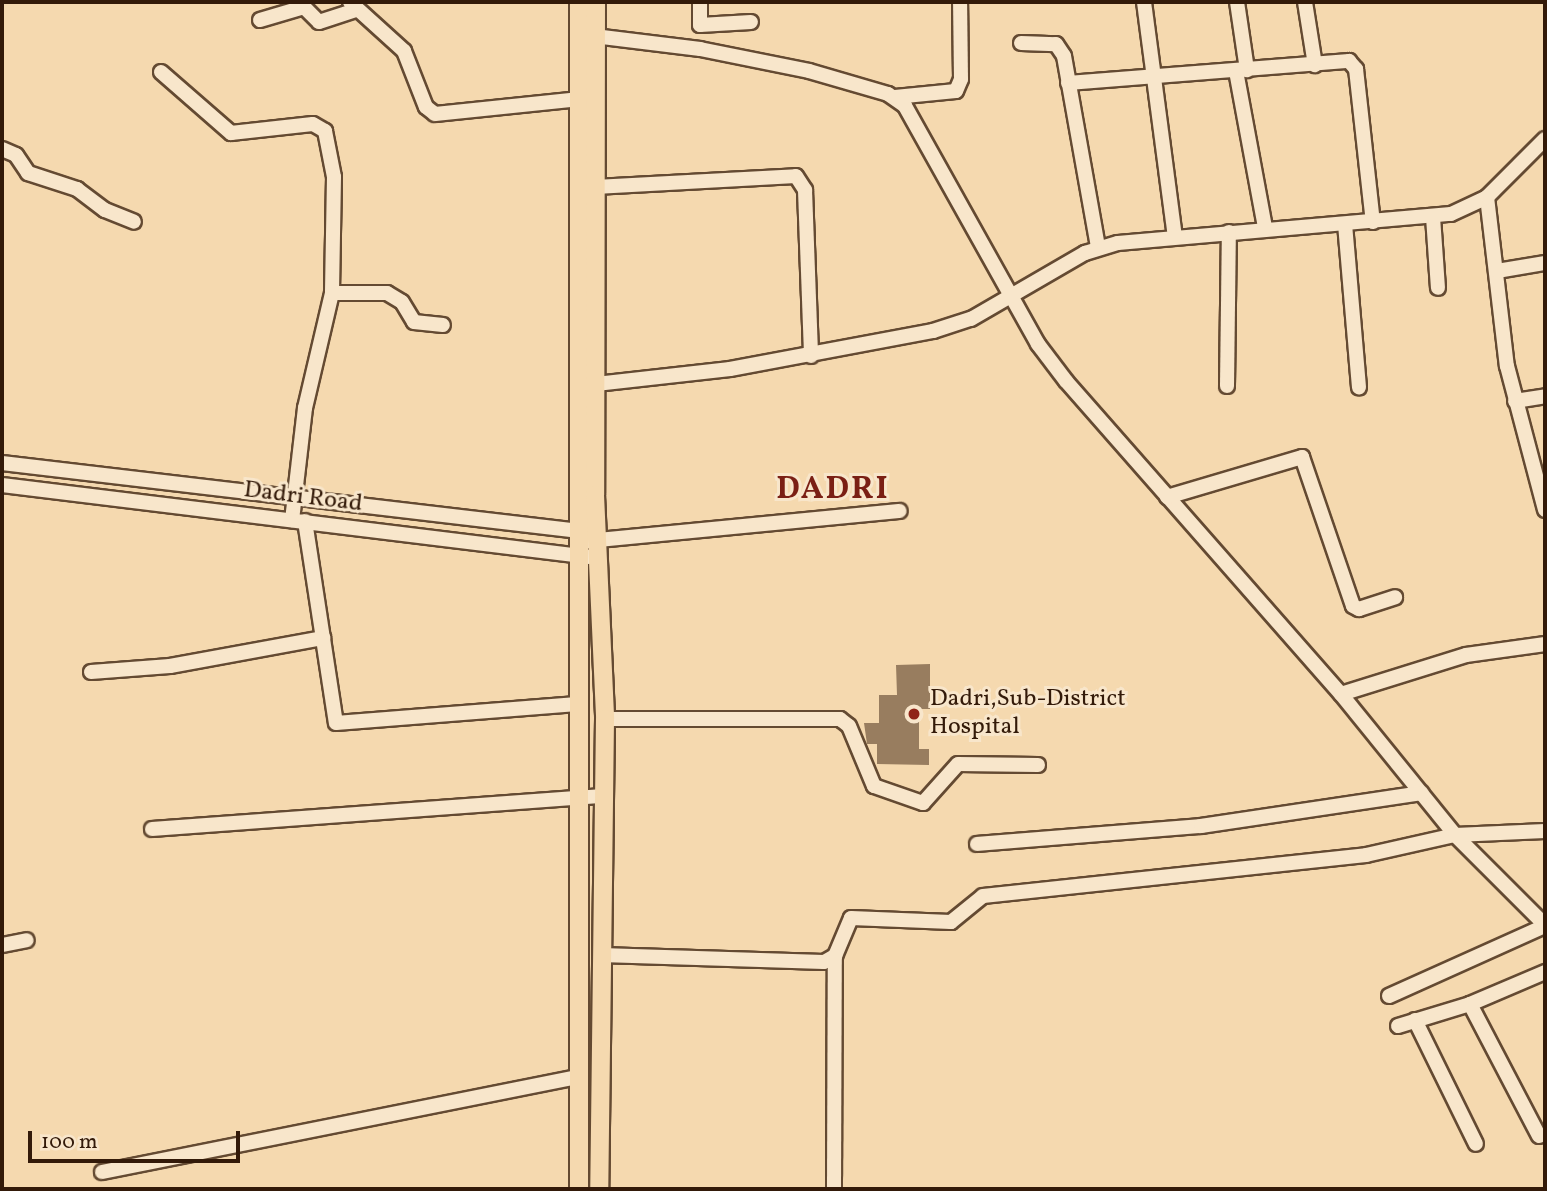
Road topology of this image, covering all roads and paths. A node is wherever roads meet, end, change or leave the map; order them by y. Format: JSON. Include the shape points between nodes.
{"nodes":[{"id":1,"x":579,"y":2,"type":"edge"},
{"id":2,"x":596,"y":2,"type":"edge"},
{"id":3,"x":700,"y":2,"type":"edge"},
{"id":4,"x":960,"y":2,"type":"edge"},
{"id":5,"x":1144,"y":2,"type":"edge"},
{"id":6,"x":1237,"y":2,"type":"edge"},
{"id":7,"x":1305,"y":2,"type":"edge"},
{"id":8,"x":354,"y":6,"type":"edge"},
{"id":9,"x":260,"y":20,"type":"dead end"},
{"id":10,"x":751,"y":22,"type":"dead end"},
{"id":11,"x":587,"y":35,"type":"junction"},
{"id":12,"x":1021,"y":43,"type":"dead end"},
{"id":13,"x":1315,"y":65,"type":"junction"},
{"id":14,"x":1241,"y":70,"type":"junction"},
{"id":15,"x":161,"y":72,"type":"dead end"},
{"id":16,"x":1154,"y":77,"type":"junction"},
{"id":17,"x":1068,"y":83,"type":"junction"},
{"id":18,"x":895,"y":97,"type":"junction"},
{"id":19,"x":580,"y":99,"type":"junction"},
{"id":20,"x":1545,"y":139,"type":"edge"},
{"id":21,"x":2,"y":149,"type":"edge"},
{"id":22,"x":595,"y":187,"type":"junction"},
{"id":23,"x":1488,"y":197,"type":"junction"},
{"id":24,"x":1433,"y":217,"type":"junction"},
{"id":25,"x":134,"y":222,"type":"dead end"},
{"id":26,"x":1373,"y":222,"type":"junction"},
{"id":27,"x":1345,"y":224,"type":"junction"},
{"id":28,"x":1265,"y":227,"type":"junction"},
{"id":29,"x":1228,"y":232,"type":"junction"},
{"id":30,"x":1175,"y":236,"type":"junction"},
{"id":31,"x":1098,"y":247,"type":"junction"},
{"id":32,"x":1545,"y":263,"type":"edge"},
{"id":33,"x":1497,"y":271,"type":"junction"},
{"id":34,"x":1438,"y":288,"type":"dead end"},
{"id":35,"x":332,"y":293,"type":"junction"},
{"id":36,"x":1014,"y":299,"type":"junction"},
{"id":37,"x":443,"y":325,"type":"dead end"},
{"id":38,"x":811,"y":356,"type":"junction"},
{"id":39,"x":596,"y":384,"type":"junction"},
{"id":40,"x":1227,"y":386,"type":"dead end"},
{"id":41,"x":1359,"y":387,"type":"dead end"},
{"id":42,"x":1545,"y":396,"type":"edge"},
{"id":43,"x":1515,"y":401,"type":"junction"},
{"id":44,"x":1539,"y":462,"type":"edge"},
{"id":45,"x":2,"y":463,"type":"edge"},
{"id":46,"x":31,"y":465,"type":"junction"},
{"id":47,"x":2,"y":485,"type":"edge"},
{"id":48,"x":28,"y":488,"type":"junction"},
{"id":49,"x":293,"y":497,"type":"junction"},
{"id":50,"x":1167,"y":497,"type":"junction"},
{"id":51,"x":1545,"y":510,"type":"edge"},
{"id":52,"x":900,"y":511,"type":"dead end"},
{"id":53,"x":298,"y":520,"type":"junction"},
{"id":54,"x":588,"y":543,"type":"junction"},
{"id":55,"x":1395,"y":597,"type":"dead end"},
{"id":56,"x":323,"y":638,"type":"junction"},
{"id":57,"x":1545,"y":644,"type":"edge"},
{"id":58,"x":91,"y":672,"type":"dead end"},
{"id":59,"x":1341,"y":694,"type":"junction"},
{"id":60,"x":580,"y":704,"type":"junction"},
{"id":61,"x":605,"y":719,"type":"junction"},
{"id":62,"x":1038,"y":765,"type":"dead end"},
{"id":63,"x":1422,"y":793,"type":"junction"},
{"id":64,"x":579,"y":796,"type":"junction"},
{"id":65,"x":603,"y":796,"type":"junction"},
{"id":66,"x":152,"y":828,"type":"dead end"},
{"id":67,"x":1545,"y":831,"type":"edge"},
{"id":68,"x":1455,"y":835,"type":"junction"},
{"id":69,"x":977,"y":844,"type":"dead end"},
{"id":70,"x":1545,"y":925,"type":"edge"},
{"id":71,"x":27,"y":940,"type":"dead end"},
{"id":72,"x":2,"y":944,"type":"edge"},
{"id":73,"x":601,"y":955,"type":"junction"},
{"id":74,"x":835,"y":956,"type":"junction"},
{"id":75,"x":1545,"y":972,"type":"edge"},
{"id":76,"x":1389,"y":996,"type":"dead end"},
{"id":77,"x":1470,"y":1004,"type":"junction"},
{"id":78,"x":1415,"y":1020,"type":"junction"},
{"id":79,"x":1398,"y":1026,"type":"dead end"},
{"id":80,"x":579,"y":1077,"type":"junction"},
{"id":81,"x":1539,"y":1136,"type":"dead end"},
{"id":82,"x":1476,"y":1144,"type":"dead end"},
{"id":83,"x":102,"y":1172,"type":"dead end"},
{"id":84,"x":579,"y":1189,"type":"edge"},
{"id":85,"x":599,"y":1189,"type":"edge"},
{"id":86,"x":834,"y":1189,"type":"edge"}],
"edges":[{"from":1,"to":11,"type":"main road"},
{"from":2,"to":11,"type":"main road"},
{"from":3,"to":10,"type":"street","via":[[700,25]]},
{"from":4,"to":18,"type":"street","via":[[961,79],[956,91]]},
{"from":5,"to":16,"type":"street"},
{"from":6,"to":14,"type":"street"},
{"from":7,"to":13,"type":"street"},
{"from":8,"to":9,"type":"street","via":[[319,22],[304,7]]},
{"from":8,"to":19,"type":"street","via":[[404,51],[426,107],[435,114]]},
{"from":11,"to":18,"type":"street","via":[[766,62]]},
{"from":11,"to":19,"type":"main road"},
{"from":11,"to":22,"type":"main road"},
{"from":12,"to":17,"type":"street","via":[[1056,44]]},
{"from":13,"to":14,"type":"street"},
{"from":13,"to":26,"type":"street","via":[[1349,61],[1356,69]]},
{"from":14,"to":16,"type":"street"},
{"from":14,"to":28,"type":"street"},
{"from":15,"to":35,"type":"street","via":[[231,133],[321,127],[334,177]]},
{"from":16,"to":17,"type":"street"},
{"from":16,"to":30,"type":"street"},
{"from":17,"to":31,"type":"street"},
{"from":18,"to":36,"type":"street","via":[[913,118]]},
{"from":19,"to":54,"type":"main road"},
{"from":20,"to":23,"type":"street"},
{"from":21,"to":25,"type":"street","via":[[16,155],[28,173],[77,188],[105,210]]},
{"from":22,"to":38,"type":"street","via":[[796,176],[804,190]]},
{"from":22,"to":39,"type":"main road"},
{"from":23,"to":24,"type":"street","via":[[1468,209]]},
{"from":23,"to":33,"type":"street"},
{"from":24,"to":26,"type":"street"},
{"from":24,"to":34,"type":"street"},
{"from":26,"to":27,"type":"street"},
{"from":27,"to":28,"type":"street"},
{"from":27,"to":41,"type":"street"},
{"from":28,"to":29,"type":"street"},
{"from":29,"to":30,"type":"street"},
{"from":29,"to":40,"type":"street"},
{"from":30,"to":31,"type":"street"},
{"from":31,"to":36,"type":"street"},
{"from":32,"to":33,"type":"street"},
{"from":33,"to":43,"type":"street"},
{"from":35,"to":37,"type":"street","via":[[387,293],[406,306],[414,322]]},
{"from":35,"to":49,"type":"street","via":[[305,408]]},
{"from":36,"to":38,"type":"street","via":[[933,331]]},
{"from":36,"to":50,"type":"street","via":[[1066,381]]},
{"from":38,"to":39,"type":"street"},
{"from":39,"to":54,"type":"main road"},
{"from":42,"to":43,"type":"street"},
{"from":43,"to":44,"type":"street"},
{"from":44,"to":51,"type":"street"},
{"from":45,"to":46,"type":"street","name":"Dadri Road"},
{"from":46,"to":48,"type":"street"},
{"from":46,"to":49,"type":"street","name":"Dadri Road"},
{"from":47,"to":48,"type":"street","name":"Dadri Road"},
{"from":48,"to":53,"type":"street","name":"Dadri Road"},
{"from":49,"to":53,"type":"street"},
{"from":49,"to":54,"type":"street","name":"Dadri Road"},
{"from":50,"to":55,"type":"street","via":[[1301,457],[1353,606],[1359,609]]},
{"from":50,"to":59,"type":"street"},
{"from":52,"to":54,"type":"street"},
{"from":53,"to":54,"type":"street","name":"Dadri Road"},
{"from":53,"to":56,"type":"street"},
{"from":54,"to":60,"type":"main road"},
{"from":54,"to":61,"type":"main road"},
{"from":56,"to":58,"type":"street","via":[[170,666]]},
{"from":56,"to":60,"type":"street","via":[[340,726]]},
{"from":57,"to":59,"type":"street","via":[[1466,654]]},
{"from":59,"to":63,"type":"street"},
{"from":60,"to":64,"type":"main road"},
{"from":61,"to":62,"type":"street","via":[[841,719],[849,726],[874,786],[923,803],[958,764]]},
{"from":61,"to":65,"type":"main road"},
{"from":63,"to":68,"type":"street"},
{"from":63,"to":69,"type":"street","via":[[1201,826]]},
{"from":64,"to":65,"type":"street"},
{"from":64,"to":66,"type":"street"},
{"from":64,"to":80,"type":"main road"},
{"from":65,"to":73,"type":"main road"},
{"from":67,"to":68,"type":"street"},
{"from":68,"to":70,"type":"street"},
{"from":68,"to":74,"type":"street","via":[[1366,855],[983,896],[951,922],[850,918]]},
{"from":70,"to":76,"type":"street"},
{"from":71,"to":72,"type":"street"},
{"from":73,"to":74,"type":"street","via":[[824,962]]},
{"from":73,"to":85,"type":"main road"},
{"from":74,"to":86,"type":"street"},
{"from":75,"to":77,"type":"street"},
{"from":77,"to":78,"type":"street"},
{"from":77,"to":81,"type":"street"},
{"from":78,"to":79,"type":"street"},
{"from":78,"to":82,"type":"street"},
{"from":80,"to":83,"type":"street"},
{"from":80,"to":84,"type":"main road"}]}
